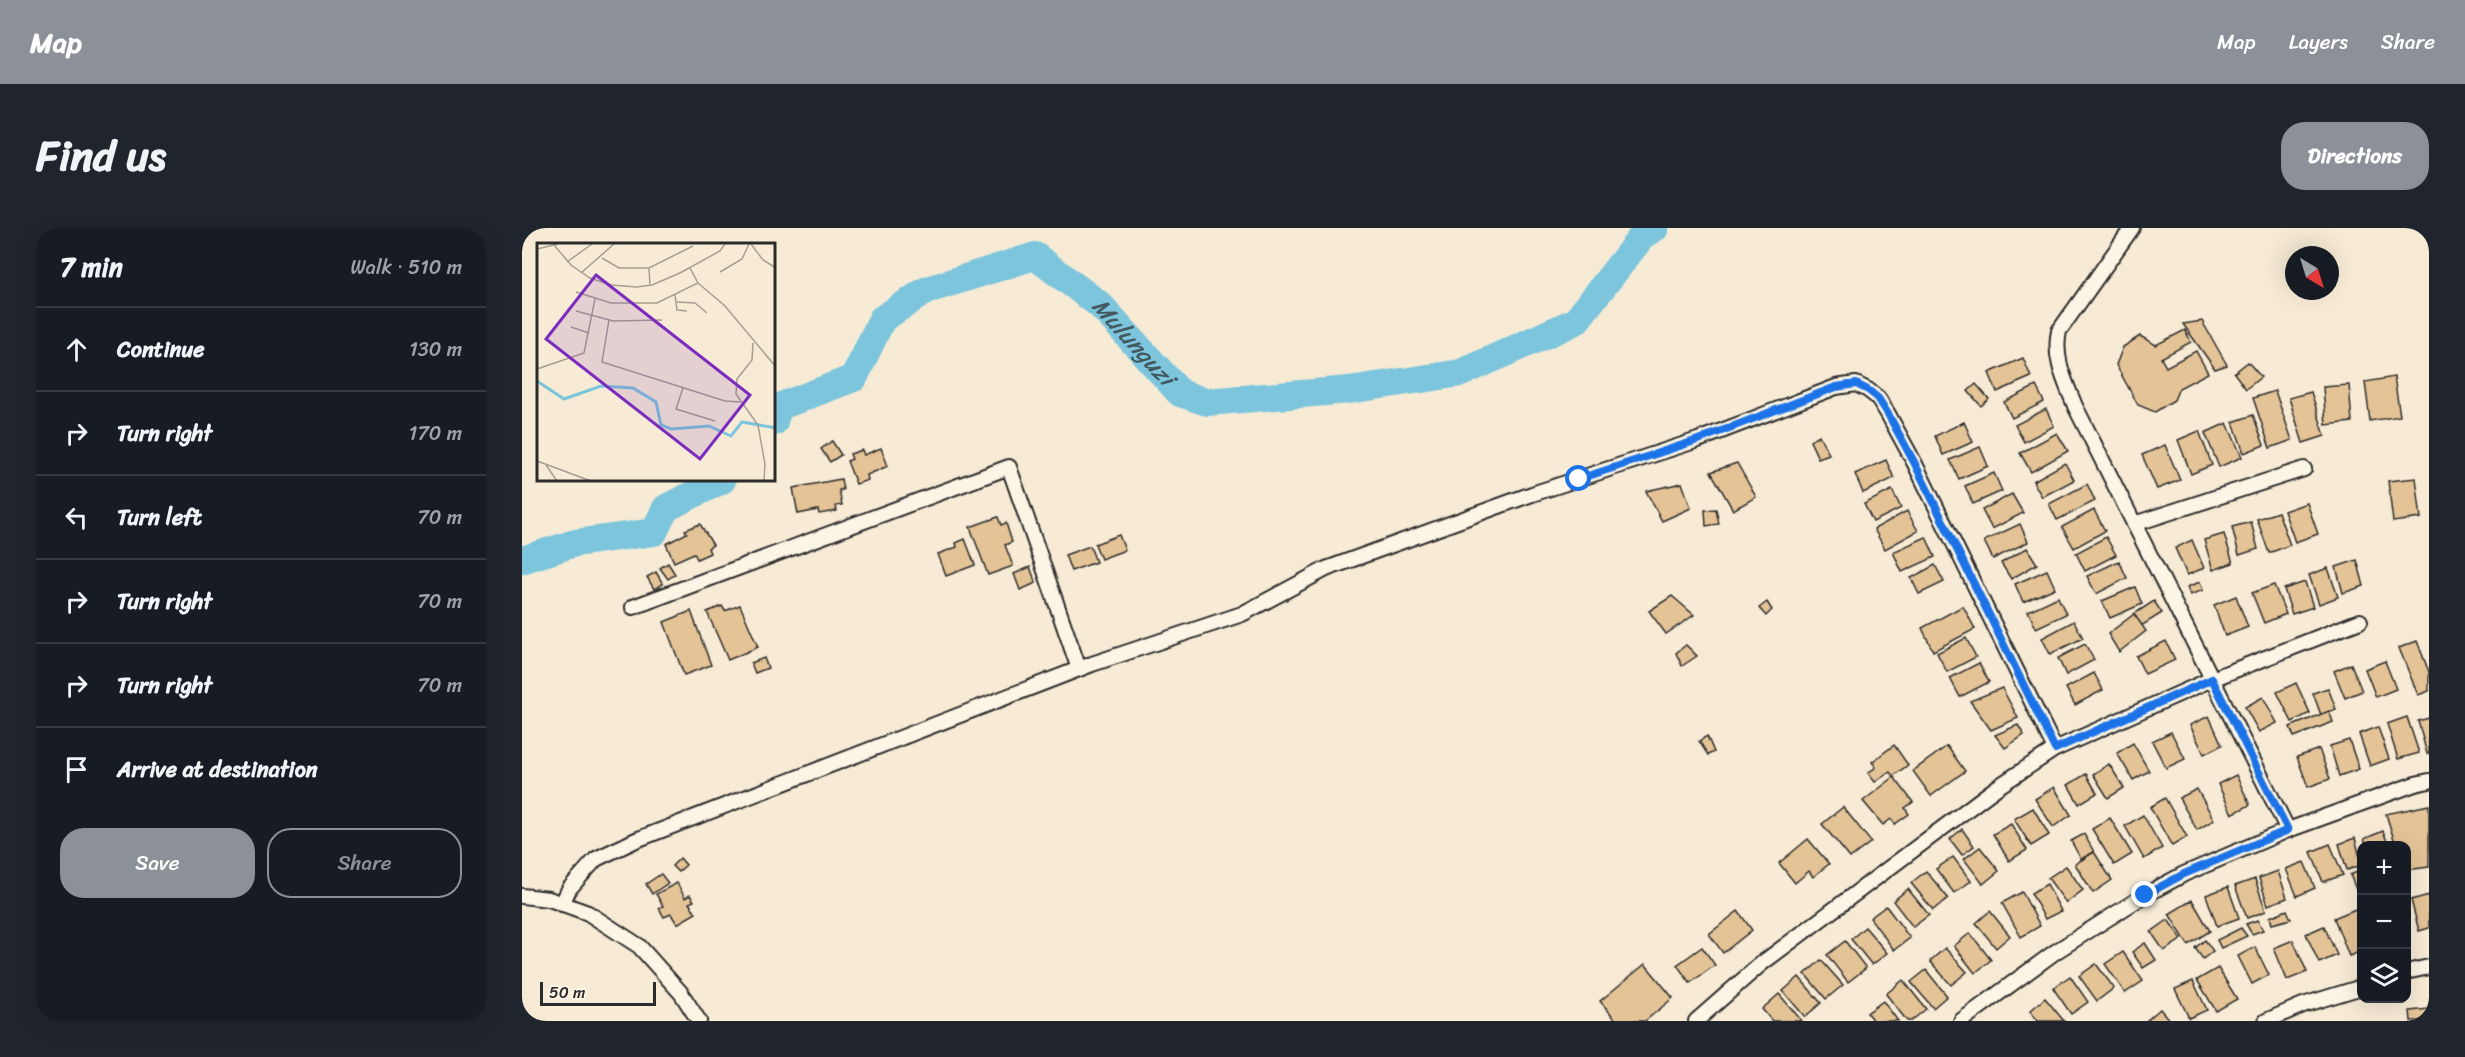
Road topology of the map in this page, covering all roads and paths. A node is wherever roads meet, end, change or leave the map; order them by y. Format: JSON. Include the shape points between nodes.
{"nodes":[{"id":1,"x":2132,"y":228,"type":"edge"},
{"id":2,"x":2304,"y":469,"type":"dead end"},
{"id":3,"x":2134,"y":524,"type":"junction"},
{"id":4,"x":633,"y":607,"type":"dead end"},
{"id":5,"x":2360,"y":621,"type":"dead end"},
{"id":6,"x":1079,"y":669,"type":"junction"},
{"id":7,"x":2212,"y":679,"type":"junction"},
{"id":8,"x":2055,"y":749,"type":"junction"},
{"id":9,"x":2429,"y":781,"type":"edge"},
{"id":10,"x":2288,"y":830,"type":"junction"},
{"id":11,"x":522,"y":896,"type":"edge"},
{"id":12,"x":562,"y":904,"type":"junction"},
{"id":13,"x":2429,"y":967,"type":"edge"},
{"id":14,"x":2411,"y":971,"type":"edge"},
{"id":15,"x":2357,"y":988,"type":"edge"},
{"id":16,"x":699,"y":1021,"type":"edge"},
{"id":17,"x":1696,"y":1021,"type":"edge"},
{"id":18,"x":1961,"y":1021,"type":"edge"},
{"id":19,"x":2266,"y":1021,"type":"edge"}],
"edges":[{"from":1,"to":3,"type":"street","via":[[2059,331],[2056,345],[2075,406]]},
{"from":2,"to":3,"type":"street"},
{"from":3,"to":7,"type":"street"},
{"from":4,"to":6,"type":"street","via":[[1009,467]]},
{"from":5,"to":7,"type":"street"},
{"from":6,"to":8,"type":"street","via":[[1242,614],[1326,569],[1408,538],[1698,440],[1836,387],[1856,384],[1878,398],[1888,414]]},
{"from":6,"to":12,"type":"street","via":[[626,845],[596,859],[569,889]]},
{"from":7,"to":8,"type":"street"},
{"from":7,"to":10,"type":"street"},
{"from":8,"to":17,"type":"street","via":[[1996,788],[1761,964]]},
{"from":9,"to":10,"type":"street"},
{"from":10,"to":18,"type":"street","via":[[2145,895],[2055,952]]},
{"from":11,"to":12,"type":"street"},
{"from":12,"to":16,"type":"street","via":[[588,913],[639,946],[681,993]]},
{"from":13,"to":14,"type":"street"},
{"from":15,"to":19,"type":"street"}]}
